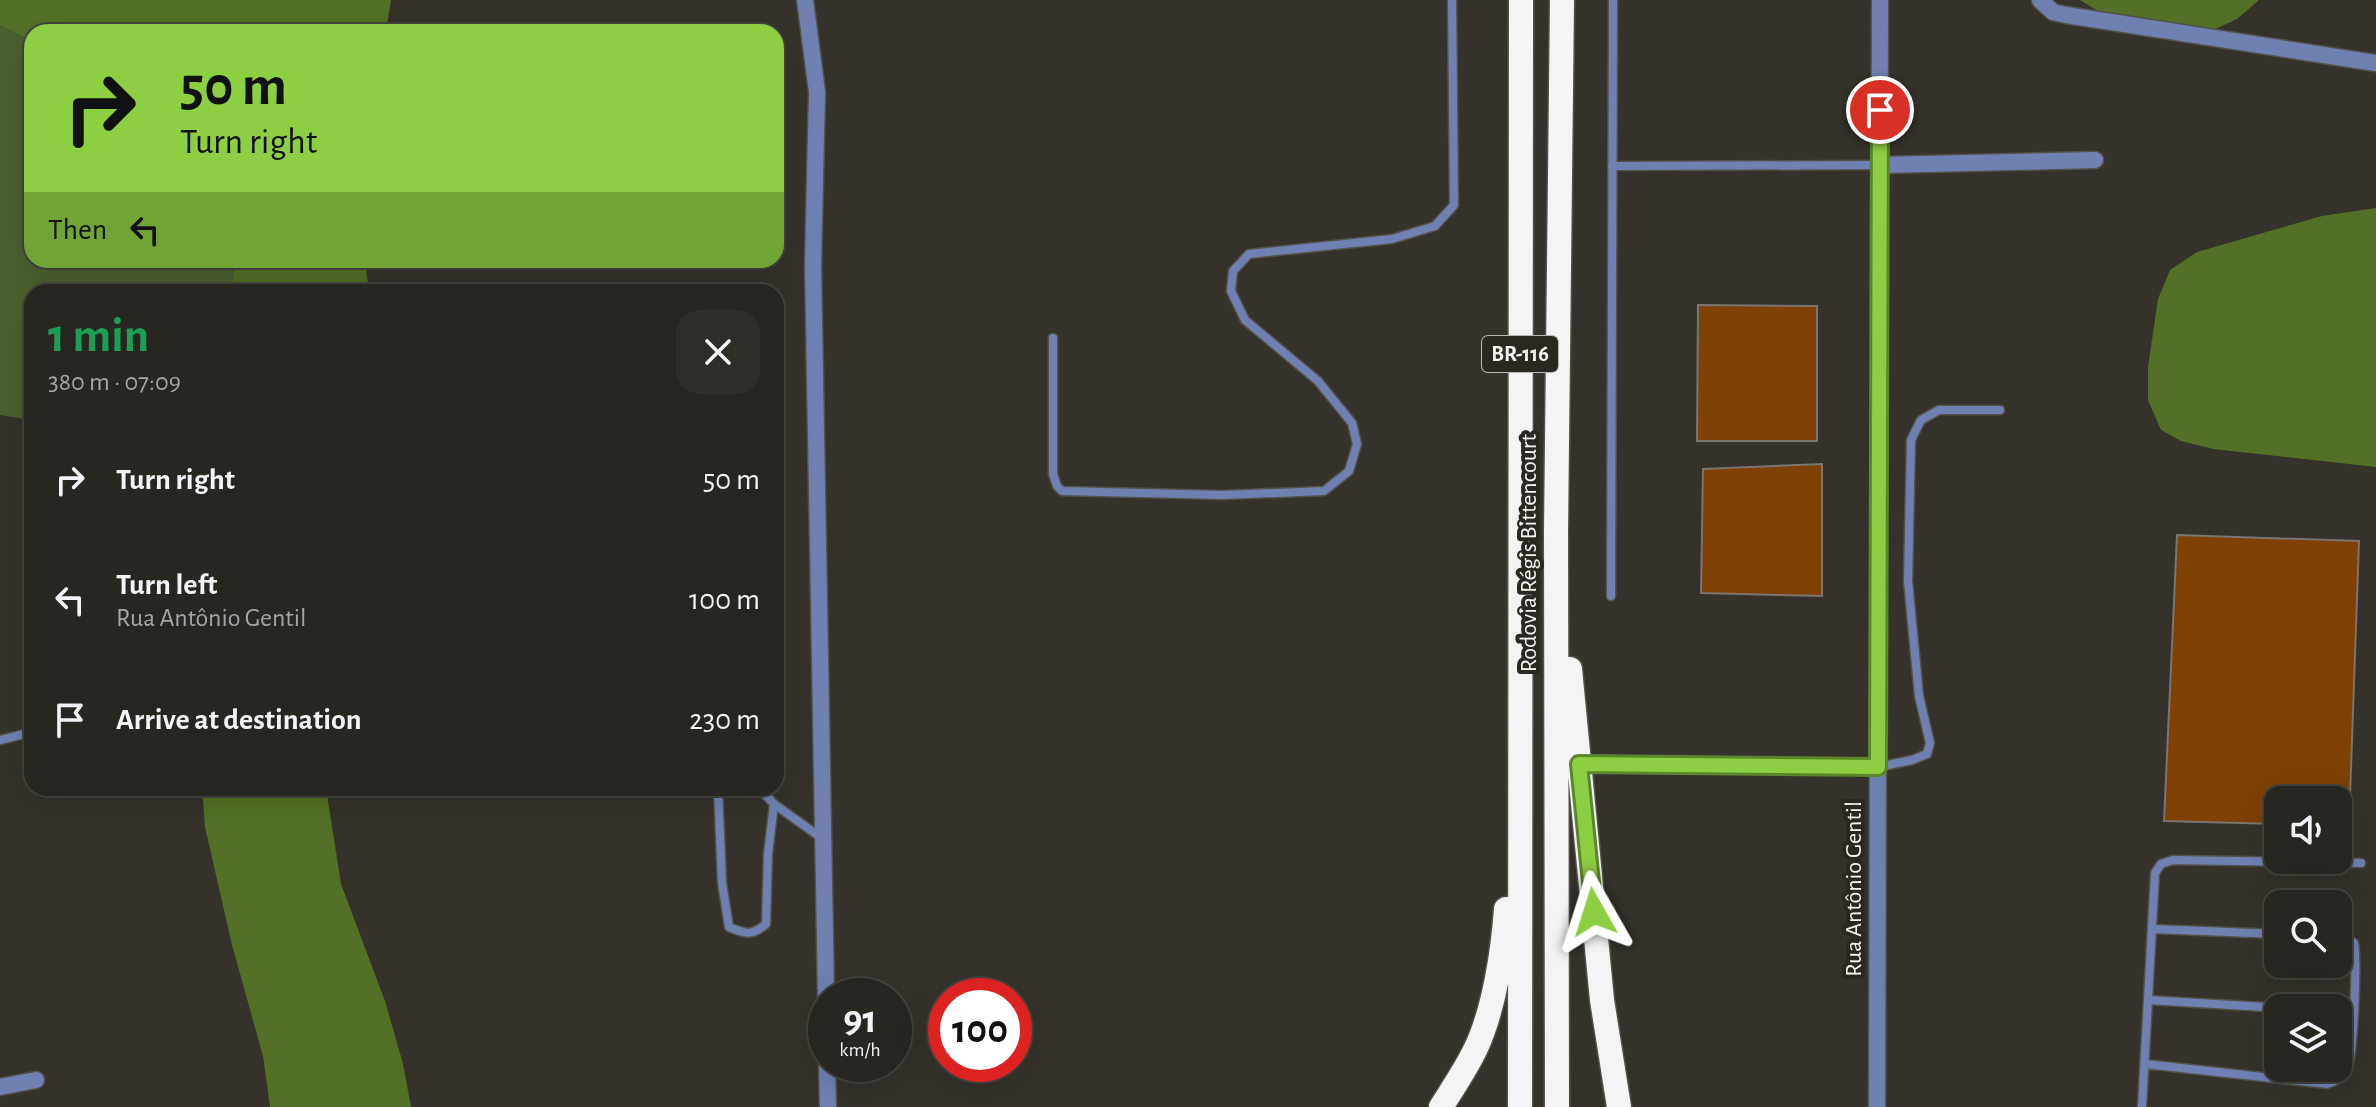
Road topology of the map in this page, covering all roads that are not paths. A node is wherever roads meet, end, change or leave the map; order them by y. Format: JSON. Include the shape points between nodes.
{"nodes":[{"id":1,"x":805,"y":0,"type":"edge"},
{"id":2,"x":1452,"y":0,"type":"edge"},
{"id":3,"x":1521,"y":0,"type":"edge"},
{"id":4,"x":1562,"y":0,"type":"edge"},
{"id":5,"x":1613,"y":0,"type":"edge"},
{"id":6,"x":1880,"y":0,"type":"edge"},
{"id":7,"x":2040,"y":0,"type":"edge"},
{"id":8,"x":2376,"y":63,"type":"edge"},
{"id":9,"x":2095,"y":160,"type":"dead end"},
{"id":10,"x":1880,"y":165,"type":"junction"},
{"id":11,"x":1612,"y":166,"type":"junction"},
{"id":12,"x":1053,"y":338,"type":"dead end"},
{"id":13,"x":2000,"y":410,"type":"dead end"},
{"id":14,"x":1556,"y":531,"type":"junction"},
{"id":15,"x":1611,"y":596,"type":"dead end"},
{"id":16,"x":1521,"y":707,"type":"junction"},
{"id":17,"x":24,"y":734,"type":"edge"},
{"id":18,"x":0,"y":740,"type":"edge"},
{"id":19,"x":1579,"y":764,"type":"junction"},
{"id":20,"x":1878,"y":767,"type":"junction"},
{"id":21,"x":718,"y":796,"type":"edge"},
{"id":22,"x":766,"y":796,"type":"edge"},
{"id":23,"x":774,"y":804,"type":"junction"},
{"id":24,"x":823,"y":839,"type":"junction"},
{"id":25,"x":2361,"y":863,"type":"dead end"},
{"id":26,"x":2153,"y":929,"type":"junction"},
{"id":27,"x":2264,"y":933,"type":"edge"},
{"id":28,"x":2352,"y":942,"type":"edge"},
{"id":29,"x":826,"y":978,"type":"edge"},
{"id":30,"x":2149,"y":1000,"type":"junction"},
{"id":31,"x":2264,"y":1007,"type":"edge"},
{"id":32,"x":2354,"y":1012,"type":"joint"},
{"id":33,"x":2145,"y":1064,"type":"junction"},
{"id":34,"x":36,"y":1080,"type":"dead end"},
{"id":35,"x":827,"y":1082,"type":"edge"},
{"id":36,"x":0,"y":1087,"type":"edge"},
{"id":37,"x":828,"y":1107,"type":"edge"},
{"id":38,"x":1441,"y":1107,"type":"edge"},
{"id":39,"x":1520,"y":1107,"type":"edge"},
{"id":40,"x":1557,"y":1107,"type":"edge"},
{"id":41,"x":1619,"y":1107,"type":"edge"},
{"id":42,"x":1877,"y":1107,"type":"edge"},
{"id":43,"x":2142,"y":1107,"type":"edge"}],
"edges":[{"from":1,"to":24,"type":"street","via":[[817,92],[813,265]]},
{"from":2,"to":12,"type":"lane","via":[[1454,205],[1435,226],[1392,239],[1249,254],[1233,271],[1231,291],[1245,320],[1318,381],[1352,423],[1357,444],[1349,471],[1324,491],[1062,491],[1053,474]]},
{"from":3,"to":16,"type":"highway","name":"Rodovia Régis Bittencourt","number":"BR-116"},
{"from":4,"to":14,"type":"highway","name":"Rodovia Régis Bittencourt","number":"BR-116"},
{"from":5,"to":11,"type":"lane"},
{"from":6,"to":10,"type":"street","name":"Rua Antônio Gentil"},
{"from":7,"to":8,"type":"street","via":[[2066,15]]},
{"from":9,"to":10,"type":"street"},
{"from":10,"to":11,"type":"lane"},
{"from":10,"to":20,"type":"street","name":"Rua Antônio Gentil"},
{"from":11,"to":15,"type":"lane"},
{"from":13,"to":20,"type":"lane","via":[[1939,410],[1921,420],[1911,440],[1908,581],[1919,696],[1930,743],[1927,754]]},
{"from":14,"to":19,"type":"highway"},
{"from":14,"to":40,"type":"highway","name":"Rodovia Régis Bittencourt","number":"BR-116"},
{"from":16,"to":38,"type":"highway","via":[[1503,945],[1477,1047]]},
{"from":16,"to":39,"type":"highway","name":"Rodovia Régis Bittencourt","number":"BR-116"},
{"from":17,"to":18,"type":"lane"},
{"from":19,"to":20,"type":"lane"},
{"from":19,"to":41,"type":"highway","via":[[1602,1000]]},
{"from":20,"to":42,"type":"street","name":"Rua Antônio Gentil"},
{"from":21,"to":23,"type":"lane","via":[[729,927],[742,933],[757,932],[766,924]]},
{"from":22,"to":23,"type":"lane"},
{"from":23,"to":24,"type":"lane"},
{"from":24,"to":29,"type":"street"},
{"from":25,"to":26,"type":"lane","via":[[2173,860],[2155,873]]},
{"from":26,"to":27,"type":"lane"},
{"from":26,"to":30,"type":"lane"},
{"from":28,"to":32,"type":"lane"},
{"from":30,"to":31,"type":"lane"},
{"from":30,"to":33,"type":"lane"},
{"from":32,"to":33,"type":"lane","via":[[2348,1067],[2327,1084]]},
{"from":33,"to":43,"type":"lane"},
{"from":34,"to":36,"type":"street"},
{"from":35,"to":37,"type":"street"}]}
